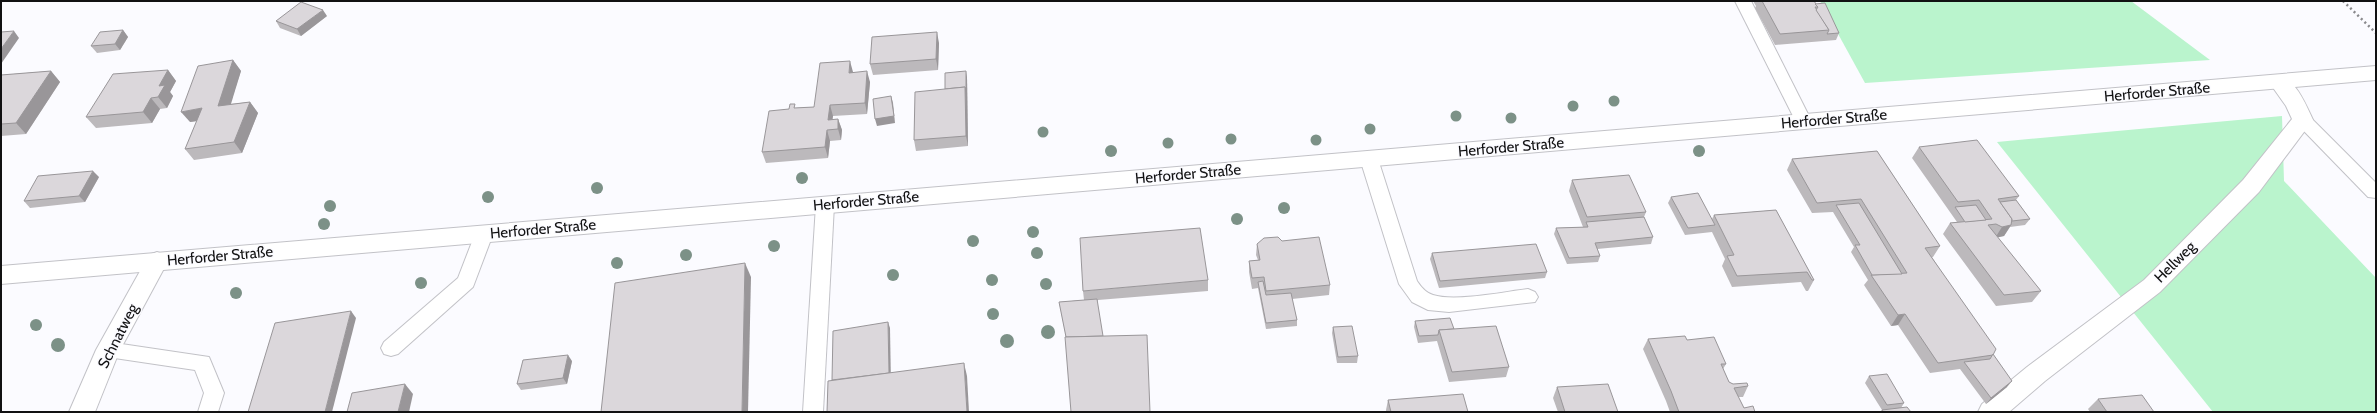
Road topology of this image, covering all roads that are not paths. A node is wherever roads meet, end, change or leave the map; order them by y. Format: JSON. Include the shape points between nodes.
{"nodes":[{"id":1,"x":1743,"y":1,"type":"edge"},
{"id":2,"x":2376,"y":73,"type":"edge"},
{"id":3,"x":2279,"y":82,"type":"junction"},
{"id":4,"x":2303,"y":120,"type":"junction"},
{"id":5,"x":1804,"y":122,"type":"junction"},
{"id":6,"x":1369,"y":159,"type":"junction"},
{"id":7,"x":2374,"y":192,"type":"dead end"},
{"id":8,"x":825,"y":205,"type":"junction"},
{"id":9,"x":484,"y":234,"type":"junction"},
{"id":10,"x":157,"y":261,"type":"junction"},
{"id":11,"x":1,"y":275,"type":"edge"},
{"id":12,"x":1528,"y":297,"type":"dead end"},
{"id":13,"x":391,"y":348,"type":"dead end"},
{"id":14,"x":108,"y":350,"type":"junction"},
{"id":15,"x":82,"y":412,"type":"edge"},
{"id":16,"x":208,"y":412,"type":"edge"},
{"id":17,"x":813,"y":412,"type":"edge"},
{"id":18,"x":1991,"y":412,"type":"edge"}],
"edges":[{"from":1,"to":5,"type":"lane"},
{"from":2,"to":3,"type":"main road","name":"Herforder Straße"},
{"from":3,"to":4,"type":"main road","via":[[2295,103]]},
{"from":3,"to":5,"type":"main road","name":"Herforder Straße"},
{"from":4,"to":7,"type":"lane"},
{"from":4,"to":18,"type":"main road","name":"Hellweg","via":[[2252,186],[2152,286],[2036,374]]},
{"from":5,"to":6,"type":"main road","name":"Herforder Straße"},
{"from":6,"to":8,"type":"main road","name":"Herforder Straße"},
{"from":6,"to":12,"type":"lane","via":[[1408,284],[1416,295],[1429,302],[1444,304]]},
{"from":8,"to":9,"type":"main road","name":"Herforder Straße"},
{"from":8,"to":17,"type":"lane"},
{"from":9,"to":10,"type":"main road","name":"Herforder Straße"},
{"from":9,"to":13,"type":"lane","via":[[466,282]]},
{"from":10,"to":11,"type":"main road","name":"Herforder Straße"},
{"from":10,"to":14,"type":"main road","name":"Schnatweg"},
{"from":14,"to":15,"type":"main road","name":"Schnatweg"},
{"from":14,"to":16,"type":"lane","via":[[202,363],[214,393]]}]}
